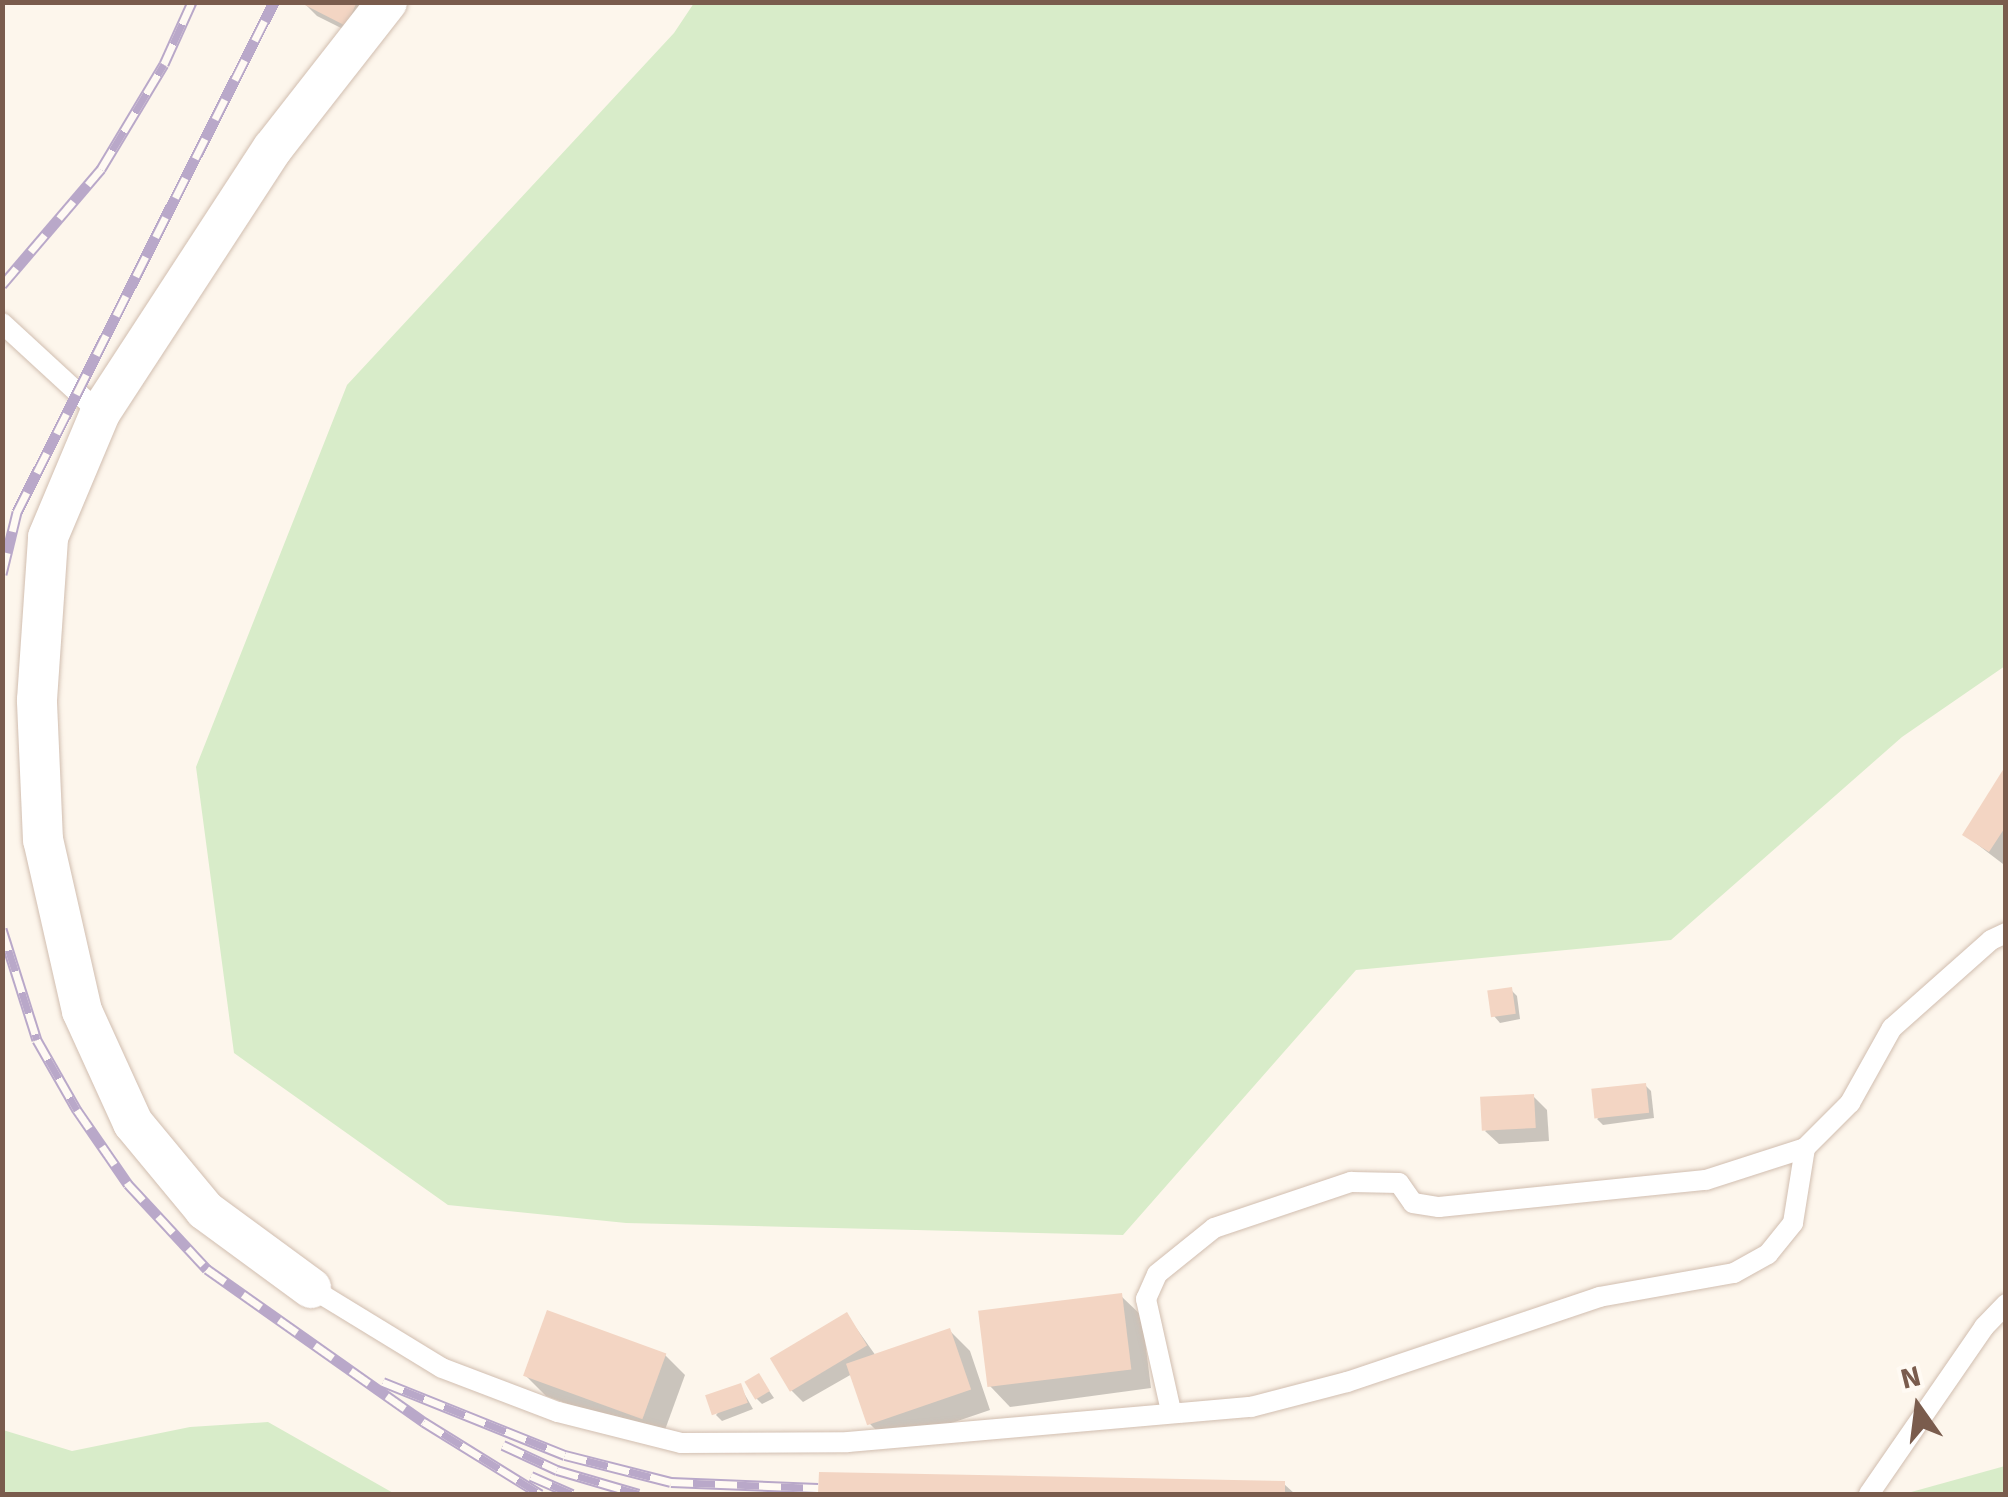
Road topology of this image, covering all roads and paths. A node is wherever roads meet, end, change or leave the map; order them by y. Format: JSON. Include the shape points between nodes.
{"nodes":[{"id":1,"x":387,"y":2,"type":"edge"},
{"id":2,"x":2,"y":322,"type":"edge"},
{"id":3,"x":100,"y":413,"type":"junction"},
{"id":4,"x":2006,"y":933,"type":"edge"},
{"id":5,"x":1805,"y":1148,"type":"junction"},
{"id":6,"x":312,"y":1288,"type":"joint"},
{"id":7,"x":2006,"y":1304,"type":"edge"},
{"id":8,"x":1171,"y":1411,"type":"junction"},
{"id":9,"x":1869,"y":1494,"type":"edge"}],
"edges":[{"from":1,"to":3,"type":"street","via":[[273,148]]},
{"from":2,"to":3,"type":"lane"},
{"from":3,"to":6,"type":"street","via":[[48,537],[36,700],[43,840],[82,1011],[133,1124],[206,1210]]},
{"from":4,"to":5,"type":"lane","via":[[1892,1028],[1850,1103]]},
{"from":5,"to":8,"type":"lane","via":[[1793,1223],[1768,1254],[1734,1273],[1600,1297],[1251,1407]]},
{"from":5,"to":8,"type":"lane","via":[[1706,1180],[1440,1207],[1412,1203],[1399,1183],[1350,1182],[1214,1228],[1157,1274],[1146,1299]]},
{"from":6,"to":8,"type":"lane","via":[[442,1368],[558,1412],[681,1443],[848,1442]]},
{"from":7,"to":9,"type":"lane"}]}
